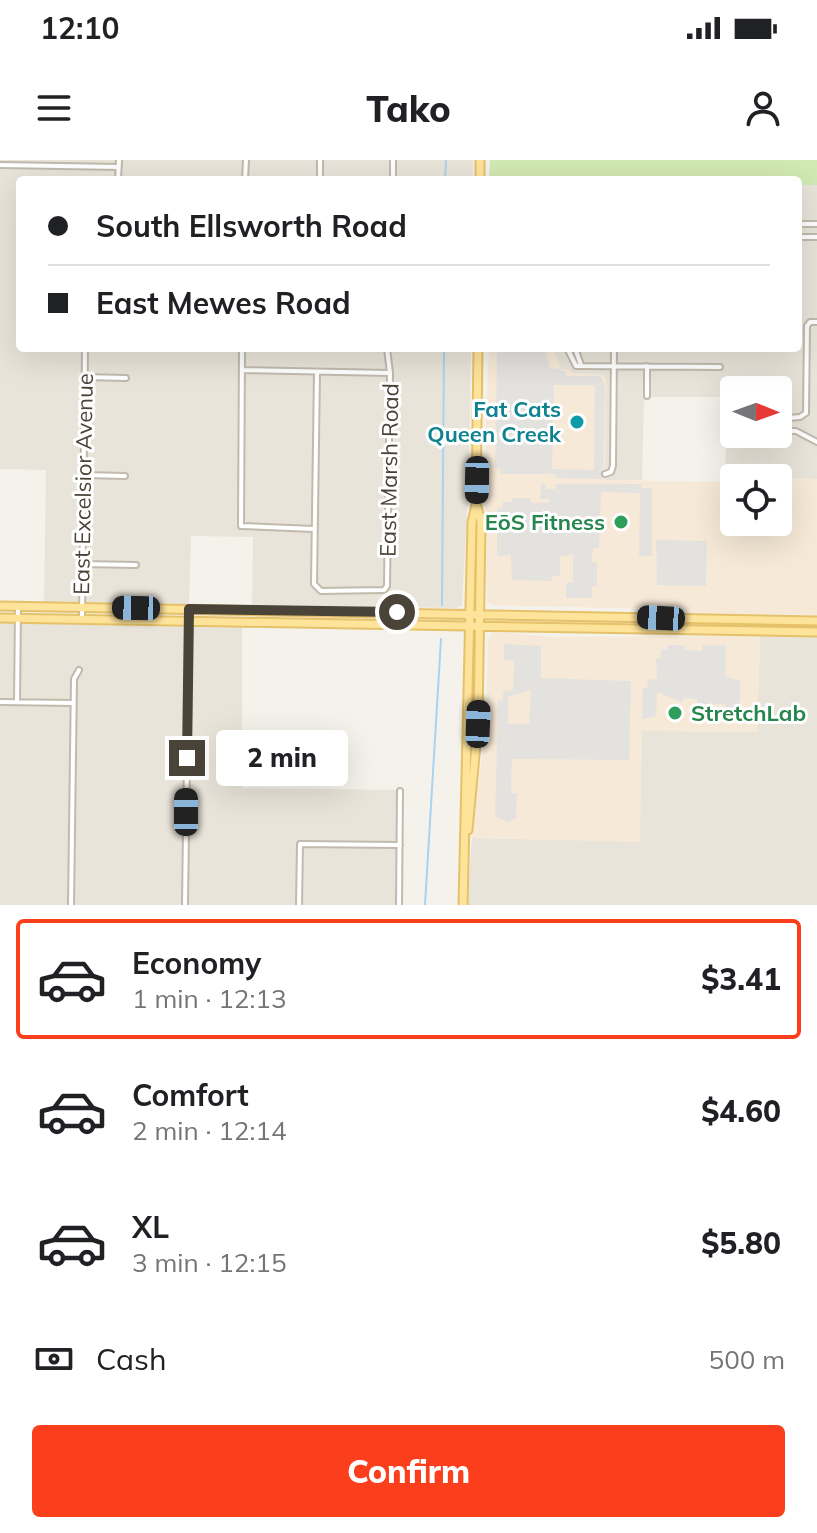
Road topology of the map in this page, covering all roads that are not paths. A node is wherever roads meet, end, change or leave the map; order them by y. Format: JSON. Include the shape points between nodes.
{"nodes":[{"id":1,"x":119,"y":160,"type":"edge"},
{"id":2,"x":20,"y":163,"type":"edge"},
{"id":3,"x":0,"y":165,"type":"edge"},
{"id":4,"x":119,"y":167,"type":"junction"},
{"id":5,"x":118,"y":176,"type":"edge"},
{"id":6,"x":817,"y":322,"type":"edge"},
{"id":7,"x":85,"y":352,"type":"edge"},
{"id":8,"x":242,"y":352,"type":"edge"},
{"id":9,"x":387,"y":352,"type":"edge"},
{"id":10,"x":478,"y":352,"type":"edge"},
{"id":11,"x":569,"y":352,"type":"edge"},
{"id":12,"x":576,"y":352,"type":"edge"},
{"id":13,"x":614,"y":352,"type":"edge"},
{"id":14,"x":581,"y":365,"type":"junction"},
{"id":15,"x":614,"y":366,"type":"junction"},
{"id":16,"x":647,"y":366,"type":"junction"},
{"id":17,"x":720,"y":367,"type":"dead end"},
{"id":18,"x":242,"y":370,"type":"junction"},
{"id":19,"x":317,"y":372,"type":"junction"},
{"id":20,"x":390,"y":373,"type":"junction"},
{"id":21,"x":84,"y":377,"type":"junction"},
{"id":22,"x":126,"y":378,"type":"dead end"},
{"id":23,"x":647,"y":396,"type":"dead end"},
{"id":24,"x":792,"y":418,"type":"edge"},
{"id":25,"x":792,"y":431,"type":"edge"},
{"id":26,"x":817,"y":442,"type":"edge"},
{"id":27,"x":605,"y":474,"type":"dead end"},
{"id":28,"x":83,"y":475,"type":"junction"},
{"id":29,"x":125,"y":476,"type":"dead end"},
{"id":30,"x":476,"y":505,"type":"junction"},
{"id":31,"x":314,"y":529,"type":"junction"},
{"id":32,"x":83,"y":564,"type":"junction"},
{"id":33,"x":136,"y":565,"type":"dead end"},
{"id":34,"x":0,"y":606,"type":"edge"},
{"id":35,"x":18,"y":606,"type":"junction"},
{"id":36,"x":82,"y":607,"type":"junction"},
{"id":37,"x":189,"y":609,"type":"junction"},
{"id":38,"x":469,"y":613,"type":"junction"},
{"id":39,"x":479,"y":613,"type":"junction"},
{"id":40,"x":0,"y":618,"type":"edge"},
{"id":41,"x":18,"y":618,"type":"junction"},
{"id":42,"x":82,"y":619,"type":"junction"},
{"id":43,"x":757,"y":619,"type":"junction"},
{"id":44,"x":189,"y":621,"type":"junction"},
{"id":45,"x":817,"y":621,"type":"edge"},
{"id":46,"x":474,"y":628,"type":"junction"},
{"id":47,"x":757,"y":631,"type":"junction"},
{"id":48,"x":817,"y":632,"type":"edge"},
{"id":49,"x":79,"y":670,"type":"dead end"},
{"id":50,"x":0,"y":702,"type":"edge"},
{"id":51,"x":17,"y":702,"type":"junction"},
{"id":52,"x":73,"y":703,"type":"junction"},
{"id":53,"x":400,"y":791,"type":"dead end"},
{"id":54,"x":400,"y":845,"type":"junction"},
{"id":55,"x":71,"y":905,"type":"edge"},
{"id":56,"x":185,"y":905,"type":"edge"},
{"id":57,"x":299,"y":905,"type":"edge"},
{"id":58,"x":399,"y":905,"type":"edge"},
{"id":59,"x":463,"y":905,"type":"edge"}],
"edges":[{"from":1,"to":4,"type":"street"},
{"from":2,"to":3,"type":"street"},
{"from":2,"to":4,"type":"street"},
{"from":4,"to":5,"type":"street"},
{"from":6,"to":24,"type":"street","via":[[807,326],[806,413]]},
{"from":7,"to":21,"type":"street","name":"East Excelsior Avenue"},
{"from":8,"to":18,"type":"street"},
{"from":9,"to":20,"type":"street","name":"East Marsh Road"},
{"from":10,"to":30,"type":"main road"},
{"from":11,"to":14,"type":"street","via":[[573,363]]},
{"from":12,"to":14,"type":"street"},
{"from":13,"to":15,"type":"street"},
{"from":14,"to":15,"type":"street"},
{"from":15,"to":16,"type":"street"},
{"from":15,"to":27,"type":"street","via":[[613,466]]},
{"from":16,"to":17,"type":"street"},
{"from":16,"to":23,"type":"street"},
{"from":18,"to":19,"type":"street"},
{"from":18,"to":31,"type":"street","via":[[239,520],[245,528]]},
{"from":19,"to":20,"type":"street"},
{"from":19,"to":31,"type":"street"},
{"from":20,"to":31,"type":"street","name":"East Marsh Road","via":[[384,590],[317,589]]},
{"from":21,"to":22,"type":"street"},
{"from":21,"to":28,"type":"street","name":"East Excelsior Avenue"},
{"from":25,"to":26,"type":"street"},
{"from":28,"to":29,"type":"street"},
{"from":28,"to":32,"type":"street","name":"East Excelsior Avenue"},
{"from":30,"to":38,"type":"main road"},
{"from":30,"to":39,"type":"main road","via":[[481,521]]},
{"from":32,"to":33,"type":"street"},
{"from":32,"to":36,"type":"street","name":"East Excelsior Avenue"},
{"from":34,"to":35,"type":"main road"},
{"from":35,"to":36,"type":"main road"},
{"from":35,"to":41,"type":"street"},
{"from":36,"to":37,"type":"main road"},
{"from":36,"to":42,"type":"street","name":"East Excelsior Avenue"},
{"from":37,"to":38,"type":"main road"},
{"from":37,"to":44,"type":"street"},
{"from":38,"to":39,"type":"main road"},
{"from":38,"to":46,"type":"main road"},
{"from":39,"to":43,"type":"main road"},
{"from":39,"to":46,"type":"main road"},
{"from":40,"to":41,"type":"main road"},
{"from":41,"to":42,"type":"main road"},
{"from":41,"to":51,"type":"street"},
{"from":42,"to":44,"type":"main road"},
{"from":43,"to":45,"type":"main road"},
{"from":43,"to":47,"type":"main road"},
{"from":44,"to":46,"type":"main road"},
{"from":44,"to":56,"type":"street"},
{"from":46,"to":47,"type":"main road"},
{"from":46,"to":59,"type":"main road"},
{"from":47,"to":48,"type":"main road"},
{"from":49,"to":52,"type":"street"},
{"from":50,"to":51,"type":"street"},
{"from":51,"to":52,"type":"street"},
{"from":52,"to":55,"type":"street"},
{"from":53,"to":54,"type":"street"},
{"from":54,"to":57,"type":"street","via":[[300,844]]},
{"from":54,"to":58,"type":"street"}]}
